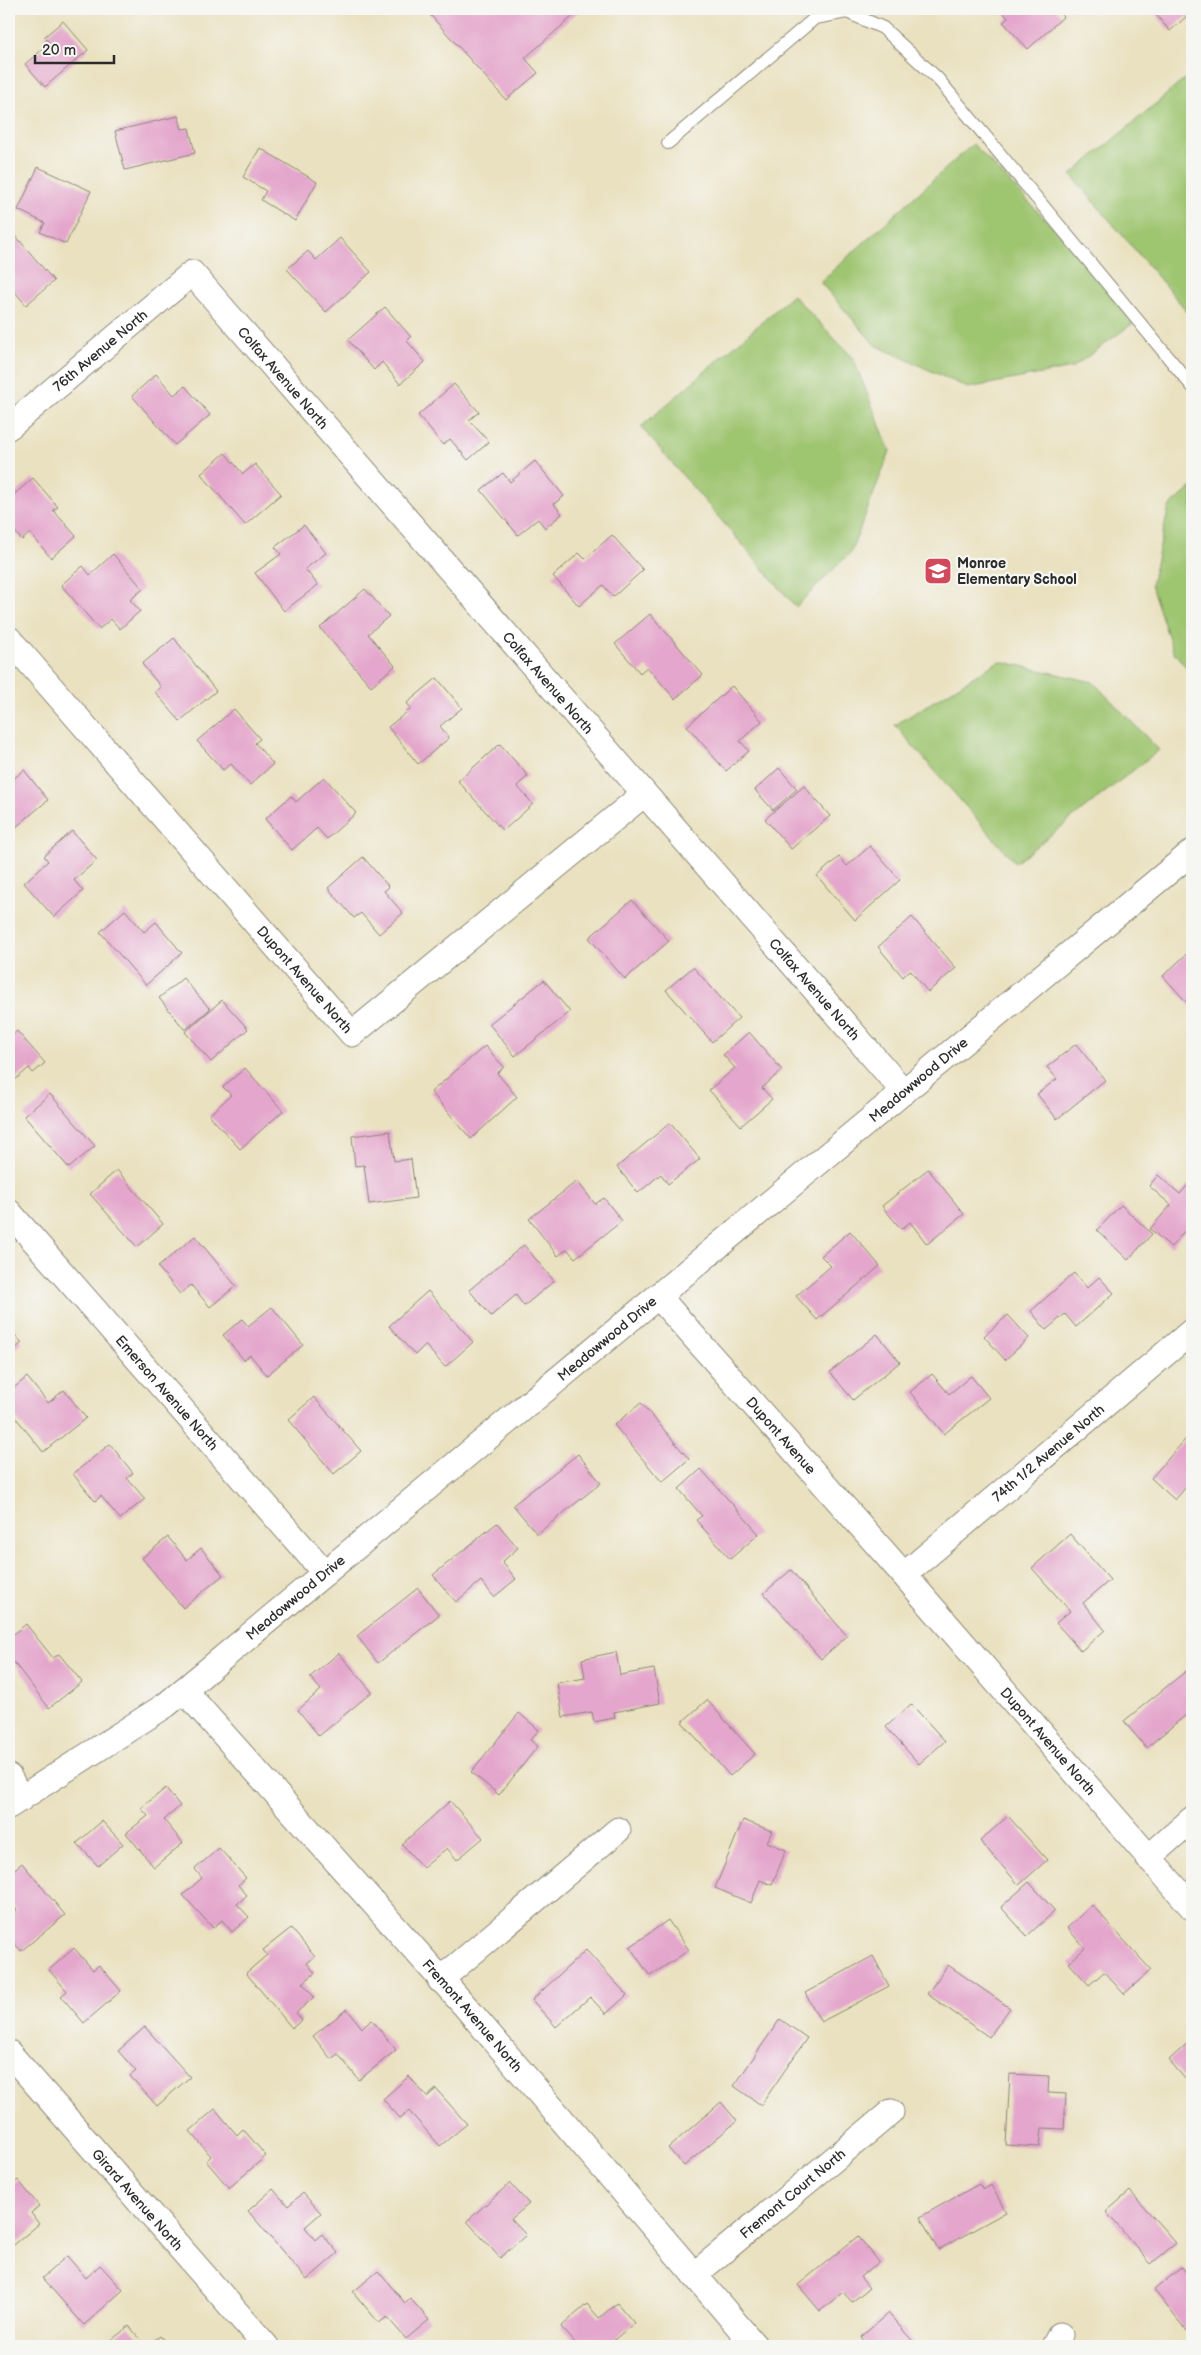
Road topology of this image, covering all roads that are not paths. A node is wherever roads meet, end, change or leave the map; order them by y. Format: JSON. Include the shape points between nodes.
{"nodes":[{"id":1,"x":668,"y":143,"type":"dead end"},
{"id":2,"x":192,"y":273,"type":"joint"},
{"id":3,"x":1192,"y":386,"type":"edge"},
{"id":4,"x":9,"y":427,"type":"edge"},
{"id":5,"x":9,"y":639,"type":"edge"},
{"id":6,"x":644,"y":794,"type":"junction"},
{"id":7,"x":1192,"y":852,"type":"edge"},
{"id":8,"x":904,"y":1092,"type":"junction"},
{"id":9,"x":9,"y":1212,"type":"edge"},
{"id":10,"x":658,"y":1296,"type":"junction"},
{"id":11,"x":1192,"y":1331,"type":"edge"},
{"id":12,"x":325,"y":1573,"type":"junction"},
{"id":13,"x":904,"y":1575,"type":"junction"},
{"id":14,"x":184,"y":1690,"type":"junction"},
{"id":15,"x":13,"y":1794,"type":"edge"},
{"id":16,"x":1192,"y":1819,"type":"edge"},
{"id":17,"x":618,"y":1830,"type":"dead end"},
{"id":18,"x":1148,"y":1858,"type":"junction"},
{"id":19,"x":1192,"y":1907,"type":"edge"},
{"id":20,"x":440,"y":1980,"type":"junction"},
{"id":21,"x":9,"y":2052,"type":"edge"},
{"id":22,"x":891,"y":2112,"type":"dead end"},
{"id":23,"x":694,"y":2275,"type":"junction"},
{"id":24,"x":266,"y":2346,"type":"edge"},
{"id":25,"x":755,"y":2346,"type":"edge"}],
"edges":[{"from":1,"to":3,"type":"lane","via":[[815,18],[847,12],[883,28],[938,79]]},
{"from":2,"to":4,"type":"street","name":"76th Avenue North"},
{"from":2,"to":6,"type":"street","name":"Colfax Avenue North"},
{"from":5,"to":6,"type":"street","name":"Dupont Avenue North","via":[[352,1034]]},
{"from":6,"to":8,"type":"street","name":"Colfax Avenue North"},
{"from":7,"to":8,"type":"street","name":"Meadowwood Drive"},
{"from":8,"to":10,"type":"street","name":"Meadowwood Drive"},
{"from":9,"to":12,"type":"street","name":"Emerson Avenue North"},
{"from":10,"to":12,"type":"street","name":"Meadowwood Drive"},
{"from":10,"to":13,"type":"street","name":"Dupont Avenue"},
{"from":11,"to":13,"type":"street","name":"74th 1/2 Avenue North"},
{"from":12,"to":14,"type":"street","name":"Meadowwood Drive"},
{"from":13,"to":18,"type":"street","name":"Dupont Avenue North"},
{"from":14,"to":15,"type":"street","name":"Meadowwood Drive","via":[[166,1705]]},
{"from":14,"to":20,"type":"street","name":"Fremont Avenue North"},
{"from":16,"to":18,"type":"street"},
{"from":17,"to":20,"type":"street"},
{"from":18,"to":19,"type":"street","name":"Dupont Avenue North"},
{"from":20,"to":23,"type":"street","name":"Fremont Avenue North"},
{"from":21,"to":24,"type":"street","name":"Girard Avenue North"},
{"from":22,"to":23,"type":"street","name":"Fremont Court North"},
{"from":23,"to":25,"type":"street","name":"Fremont Avenue North"}]}
